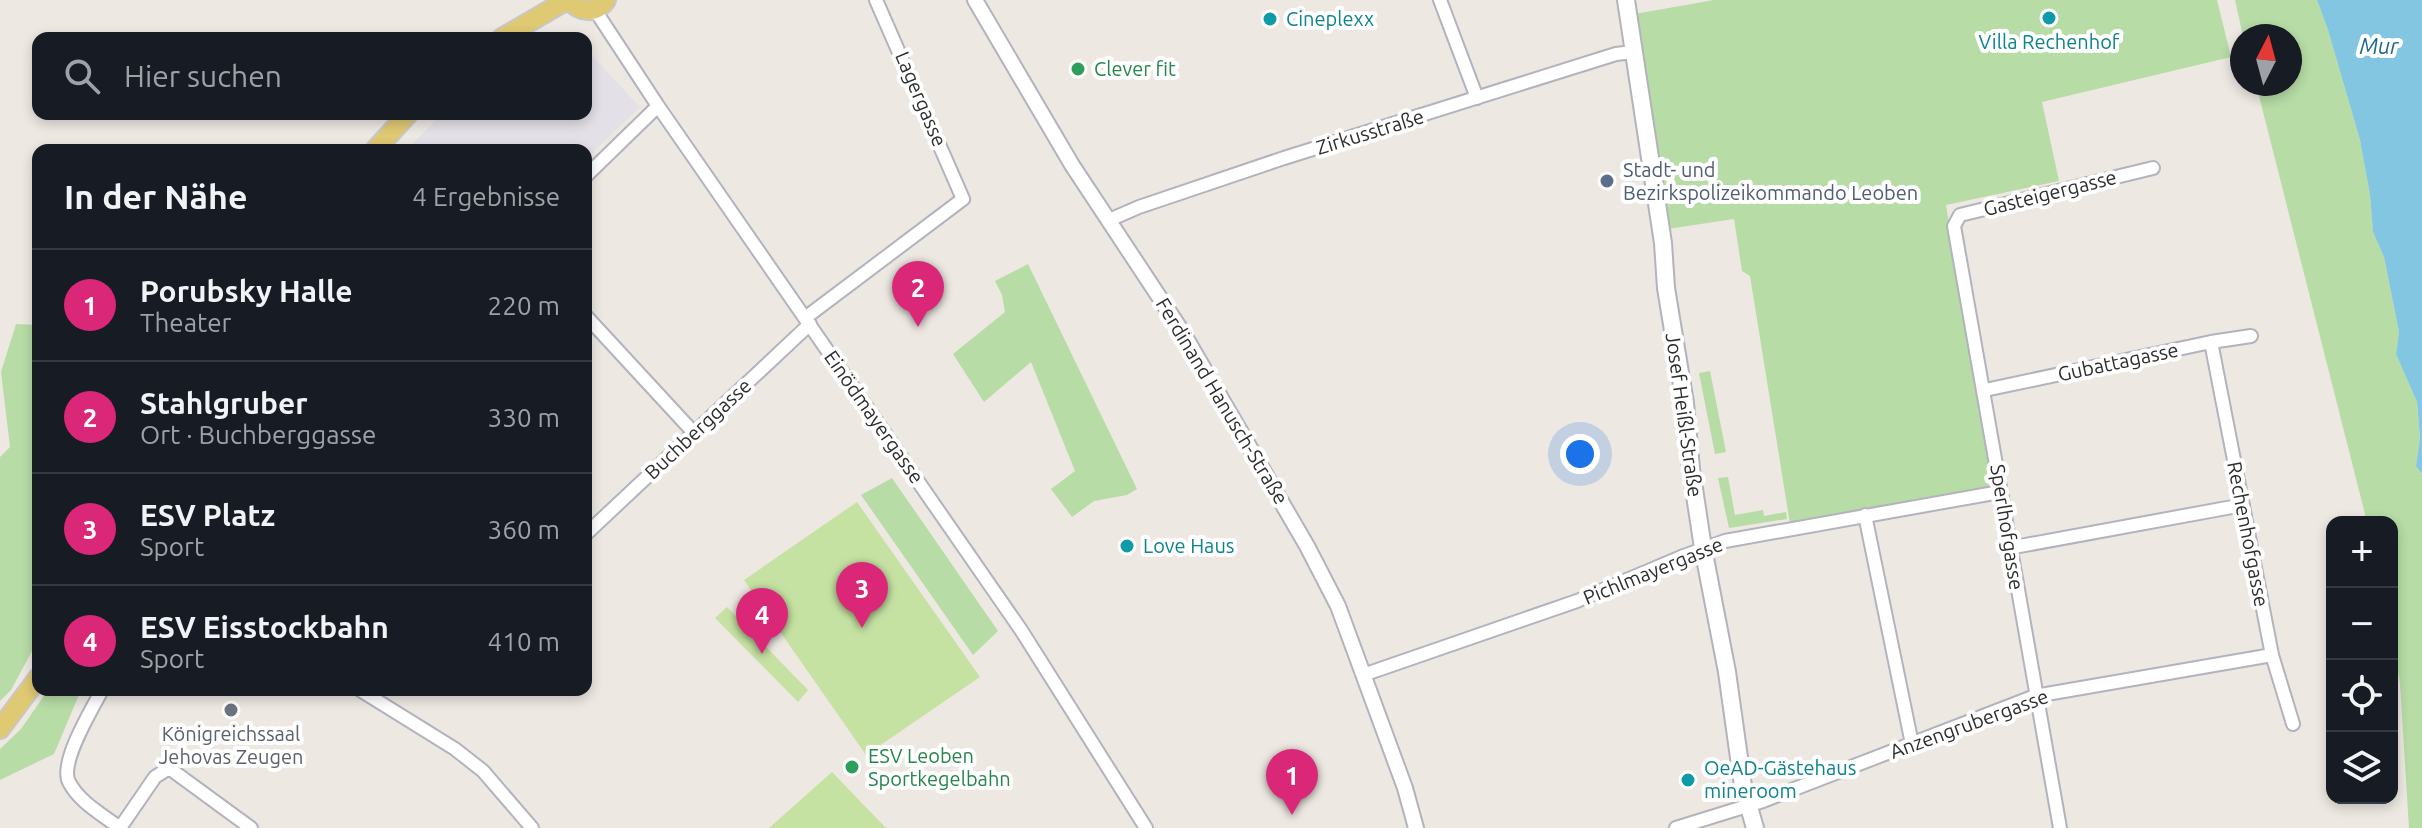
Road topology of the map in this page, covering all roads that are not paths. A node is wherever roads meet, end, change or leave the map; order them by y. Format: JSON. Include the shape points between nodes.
{"nodes":[{"id":1,"x":568,"y":0,"type":"edge"},
{"id":2,"x":876,"y":0,"type":"edge"},
{"id":3,"x":975,"y":0,"type":"edge"},
{"id":4,"x":1440,"y":0,"type":"edge"},
{"id":5,"x":1626,"y":0,"type":"edge"},
{"id":6,"x":600,"y":5,"type":"edge"},
{"id":7,"x":512,"y":32,"type":"edge"},
{"id":8,"x":1633,"y":52,"type":"junction"},
{"id":9,"x":1477,"y":98,"type":"junction"},
{"id":10,"x":658,"y":106,"type":"junction"},
{"id":11,"x":402,"y":120,"type":"edge"},
{"id":12,"x":380,"y":144,"type":"edge"},
{"id":13,"x":2153,"y":168,"type":"dead end"},
{"id":14,"x":592,"y":170,"type":"edge"},
{"id":15,"x":963,"y":199,"type":"joint"},
{"id":16,"x":1109,"y":220,"type":"junction"},
{"id":17,"x":1954,"y":226,"type":"joint"},
{"id":18,"x":808,"y":321,"type":"junction"},
{"id":19,"x":592,"y":322,"type":"edge"},
{"id":20,"x":2251,"y":336,"type":"dead end"},
{"id":21,"x":2211,"y":342,"type":"junction"},
{"id":22,"x":1985,"y":390,"type":"junction"},
{"id":23,"x":695,"y":434,"type":"junction"},
{"id":24,"x":2000,"y":492,"type":"junction"},
{"id":25,"x":2243,"y":505,"type":"junction"},
{"id":26,"x":1865,"y":515,"type":"junction"},
{"id":27,"x":592,"y":528,"type":"edge"},
{"id":28,"x":1703,"y":548,"type":"junction"},
{"id":29,"x":2009,"y":548,"type":"junction"},
{"id":30,"x":2272,"y":655,"type":"junction"},
{"id":31,"x":1363,"y":675,"type":"junction"},
{"id":32,"x":32,"y":686,"type":"edge"},
{"id":33,"x":99,"y":696,"type":"edge"},
{"id":34,"x":370,"y":696,"type":"edge"},
{"id":35,"x":2035,"y":696,"type":"junction"},
{"id":36,"x":2293,"y":724,"type":"dead end"},
{"id":37,"x":0,"y":729,"type":"edge"},
{"id":38,"x":1912,"y":744,"type":"junction"},
{"id":39,"x":1748,"y":805,"type":"junction"},
{"id":40,"x":120,"y":828,"type":"edge"},
{"id":41,"x":251,"y":828,"type":"edge"},
{"id":42,"x":532,"y":828,"type":"edge"},
{"id":43,"x":1146,"y":828,"type":"edge"},
{"id":44,"x":1416,"y":828,"type":"edge"},
{"id":45,"x":1676,"y":828,"type":"edge"},
{"id":46,"x":1755,"y":828,"type":"edge"},
{"id":47,"x":2060,"y":828,"type":"edge"}],
"edges":[{"from":1,"to":6,"type":"main road","via":[[580,9]]},
{"from":1,"to":7,"type":"main road"},
{"from":2,"to":15,"type":"street","name":"Lagergasse"},
{"from":3,"to":16,"type":"street","name":"Ferdinand Hanusch-Straße"},
{"from":4,"to":9,"type":"street"},
{"from":5,"to":8,"type":"main road","name":"Josef Heißl-Straße"},
{"from":6,"to":10,"type":"street","name":"Einödmayergasse"},
{"from":8,"to":9,"type":"street","name":"Zirkusstraße"},
{"from":8,"to":28,"type":"main road","name":"Josef Heißl-Straße"},
{"from":9,"to":16,"type":"street","name":"Zirkusstraße"},
{"from":10,"to":14,"type":"street"},
{"from":10,"to":18,"type":"street","name":"Einödmayergasse"},
{"from":11,"to":12,"type":"main road"},
{"from":13,"to":17,"type":"street","name":"Gasteigergasse","via":[[1960,215]]},
{"from":15,"to":18,"type":"street","name":"Buchberggasse"},
{"from":16,"to":31,"type":"street","name":"Ferdinand Hanusch-Straße","via":[[1224,401],[1307,546],[1338,606]]},
{"from":17,"to":22,"type":"street","name":"Sperlhofgasse"},
{"from":18,"to":23,"type":"street","name":"Buchberggasse"},
{"from":18,"to":43,"type":"street","name":"Einödmayergasse","via":[[1021,630]]},
{"from":19,"to":23,"type":"street"},
{"from":20,"to":21,"type":"street","name":"Gubattagasse"},
{"from":21,"to":22,"type":"street","name":"Gubattagasse"},
{"from":21,"to":25,"type":"street","name":"Rechenhofgasse"},
{"from":22,"to":24,"type":"street","name":"Sperlhofgasse"},
{"from":23,"to":27,"type":"street","name":"Buchberggasse"},
{"from":24,"to":26,"type":"street","name":"Pichlmayergasse"},
{"from":24,"to":29,"type":"street","name":"Sperlhofgasse"},
{"from":25,"to":29,"type":"street"},
{"from":25,"to":30,"type":"street","name":"Rechenhofgasse"},
{"from":26,"to":28,"type":"street","name":"Pichlmayergasse"},
{"from":26,"to":38,"type":"street"},
{"from":28,"to":31,"type":"street","name":"Pichlmayergasse","via":[[1577,601]]},
{"from":28,"to":39,"type":"main road","name":"Josef Heißl-Straße"},
{"from":29,"to":35,"type":"street","name":"Sperlhofgasse"},
{"from":30,"to":35,"type":"street","name":"Anzengrubergasse"},
{"from":30,"to":36,"type":"street","name":"Rechenhofgasse"},
{"from":31,"to":44,"type":"street","name":"Ferdinand Hanusch-Straße"},
{"from":32,"to":37,"type":"main road"},
{"from":33,"to":40,"type":"street","via":[[68,763],[67,780]]},
{"from":34,"to":42,"type":"street","via":[[483,771]]},
{"from":35,"to":38,"type":"street","name":"Anzengrubergasse"},
{"from":35,"to":47,"type":"street","name":"Sperlhofgasse"},
{"from":38,"to":39,"type":"street","name":"Anzengrubergasse"},
{"from":39,"to":45,"type":"street","name":"Anzengrubergasse"},
{"from":39,"to":46,"type":"main road","name":"Josef Heißl-Straße"},
{"from":40,"to":41,"type":"street","via":[[155,777],[169,768]]}]}
